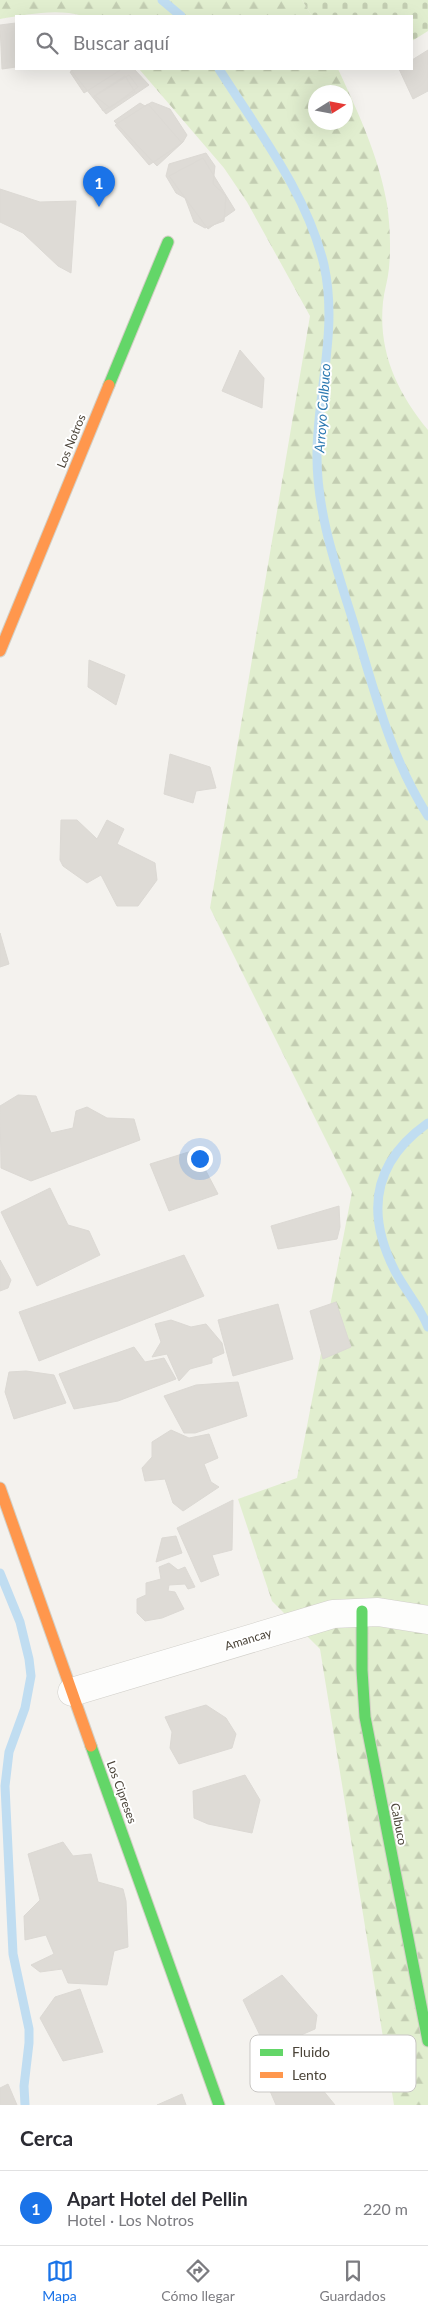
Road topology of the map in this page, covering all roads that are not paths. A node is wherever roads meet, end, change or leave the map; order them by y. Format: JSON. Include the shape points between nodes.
{"nodes":[{"id":1,"x":168,"y":242,"type":"dead end"},
{"id":2,"x":0,"y":651,"type":"edge"},
{"id":3,"x":0,"y":1488,"type":"edge"},
{"id":4,"x":362,"y":1611,"type":"junction"},
{"id":5,"x":425,"y":1620,"type":"edge"},
{"id":6,"x":72,"y":1692,"type":"junction"},
{"id":7,"x":428,"y":2041,"type":"edge"},
{"id":8,"x":219,"y":2105,"type":"edge"}],
"edges":[{"from":1,"to":2,"type":"street","name":"Los Notros"},
{"from":3,"to":6,"type":"street","name":"Los Cipreses"},
{"from":4,"to":5,"type":"street","name":"Amancay"},
{"from":4,"to":6,"type":"street","name":"Amancay","via":[[317,1618]]},
{"from":4,"to":7,"type":"street","name":"Calbuco","via":[[365,1716]]},
{"from":6,"to":8,"type":"street","name":"Los Cipreses"}]}
